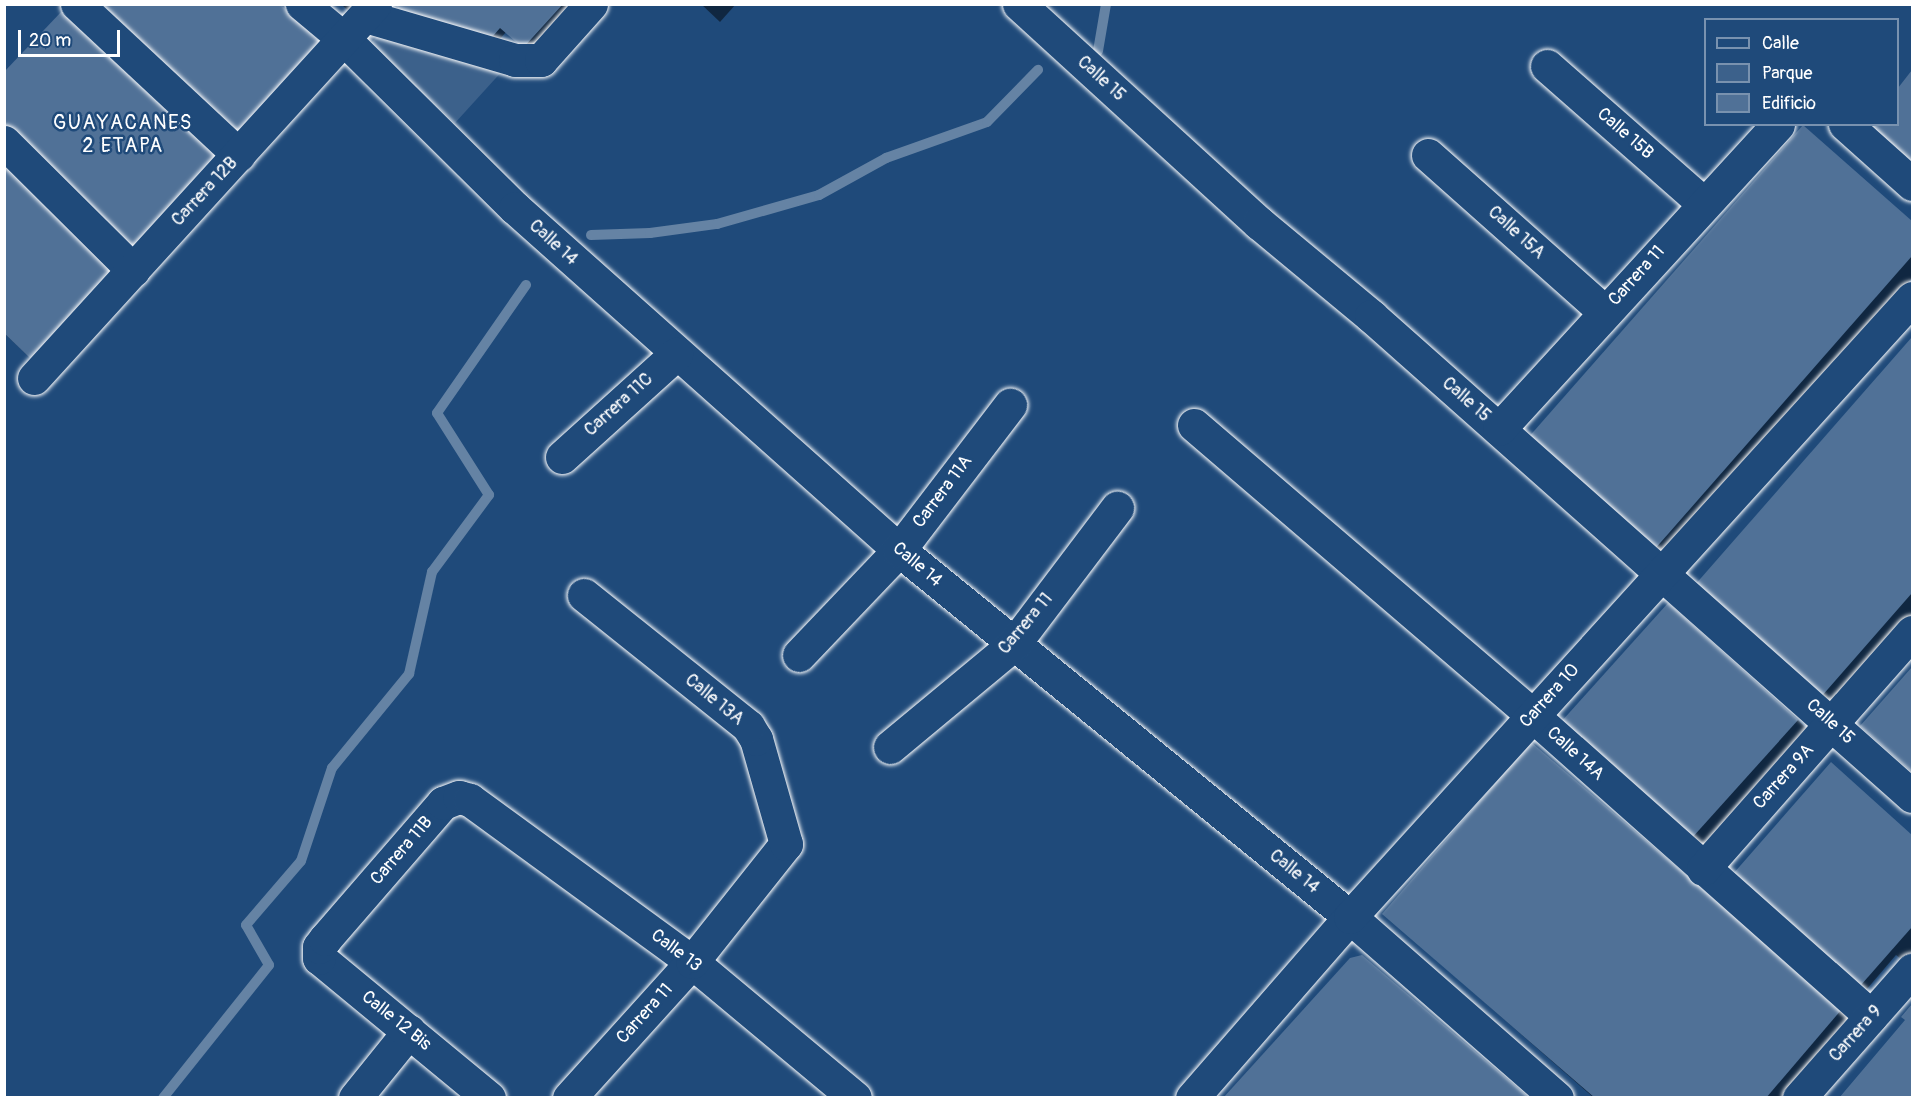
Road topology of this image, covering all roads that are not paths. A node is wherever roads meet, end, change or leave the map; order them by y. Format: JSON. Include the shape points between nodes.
{"nodes":[{"id":1,"x":77,"y":4,"type":"edge"},
{"id":2,"x":302,"y":4,"type":"edge"},
{"id":3,"x":591,"y":4,"type":"edge"},
{"id":4,"x":1019,"y":4,"type":"edge"},
{"id":5,"x":361,"y":20,"type":"edge"},
{"id":6,"x":1546,"y":66,"type":"dead end"},
{"id":7,"x":1776,"y":126,"type":"edge"},
{"id":8,"x":1847,"y":126,"type":"edge"},
{"id":9,"x":4,"y":142,"type":"edge"},
{"id":10,"x":239,"y":155,"type":"junction"},
{"id":11,"x":1428,"y":155,"type":"dead end"},
{"id":12,"x":1912,"y":184,"type":"edge"},
{"id":13,"x":1703,"y":203,"type":"junction"},
{"id":14,"x":133,"y":270,"type":"junction"},
{"id":15,"x":1912,"y":298,"type":"edge"},
{"id":16,"x":1605,"y":312,"type":"junction"},
{"id":17,"x":675,"y":354,"type":"junction"},
{"id":18,"x":34,"y":378,"type":"dead end"},
{"id":19,"x":1010,"y":405,"type":"dead end"},
{"id":20,"x":1194,"y":425,"type":"dead end"},
{"id":21,"x":1499,"y":429,"type":"junction"},
{"id":22,"x":562,"y":457,"type":"dead end"},
{"id":23,"x":1117,"y":508,"type":"dead end"},
{"id":24,"x":899,"y":550,"type":"junction"},
{"id":25,"x":1663,"y":573,"type":"junction"},
{"id":26,"x":584,"y":595,"type":"dead end"},
{"id":27,"x":1912,"y":632,"type":"edge"},
{"id":28,"x":1014,"y":644,"type":"junction"},
{"id":29,"x":799,"y":655,"type":"dead end"},
{"id":30,"x":1533,"y":716,"type":"junction"},
{"id":31,"x":1832,"y":724,"type":"junction"},
{"id":32,"x":890,"y":747,"type":"dead end"},
{"id":33,"x":1912,"y":796,"type":"edge"},
{"id":34,"x":490,"y":816,"type":"joint"},
{"id":35,"x":786,"y":844,"type":"joint"},
{"id":36,"x":1703,"y":869,"type":"junction"},
{"id":37,"x":1350,"y":917,"type":"junction"},
{"id":38,"x":325,"y":939,"type":"joint"},
{"id":39,"x":692,"y":962,"type":"junction"},
{"id":40,"x":1912,"y":970,"type":"edge"},
{"id":41,"x":1871,"y":1016,"type":"junction"},
{"id":42,"x":409,"y":1031,"type":"junction"},
{"id":43,"x":355,"y":1098,"type":"edge"},
{"id":44,"x":489,"y":1098,"type":"edge"},
{"id":45,"x":569,"y":1098,"type":"edge"},
{"id":46,"x":855,"y":1098,"type":"edge"},
{"id":47,"x":1192,"y":1098,"type":"edge"},
{"id":48,"x":1557,"y":1098,"type":"edge"},
{"id":49,"x":1799,"y":1098,"type":"edge"}],
"edges":[{"from":1,"to":10,"type":"street"},
{"from":2,"to":5,"type":"street","name":"Calle 14"},
{"from":3,"to":5,"type":"street","via":[[541,60],[514,60]]},
{"from":4,"to":21,"type":"street","name":"Calle 15","via":[[1259,223]]},
{"from":5,"to":10,"type":"street","name":"Carrera 12B"},
{"from":5,"to":17,"type":"street","name":"Calle 14","via":[[515,208]]},
{"from":6,"to":13,"type":"street","name":"Calle 15B"},
{"from":7,"to":13,"type":"street","name":"Carrera 11"},
{"from":8,"to":12,"type":"street"},
{"from":9,"to":14,"type":"street"},
{"from":10,"to":14,"type":"street","name":"Carrera 12B"},
{"from":11,"to":16,"type":"street","name":"Calle 15A"},
{"from":13,"to":16,"type":"street","name":"Carrera 11"},
{"from":14,"to":18,"type":"street","name":"Carrera 12B"},
{"from":15,"to":25,"type":"street","name":"Carrera 10"},
{"from":16,"to":21,"type":"street","name":"Carrera 11"},
{"from":17,"to":22,"type":"street","name":"Carrera 11C"},
{"from":17,"to":24,"type":"street","name":"Calle 14"},
{"from":19,"to":24,"type":"street","name":"Carrera 11A"},
{"from":20,"to":30,"type":"street","name":"Calle 14A"},
{"from":21,"to":25,"type":"street","name":"Calle 15"},
{"from":23,"to":28,"type":"street","name":"Carrera 11"},
{"from":24,"to":28,"type":"street","name":"Calle 14"},
{"from":24,"to":29,"type":"street","name":"Carrera 11A"},
{"from":25,"to":30,"type":"street","name":"Carrera 10"},
{"from":25,"to":31,"type":"street","name":"Calle 15"},
{"from":26,"to":35,"type":"street","name":"Calle 13A","via":[[748,726],[756,740]]},
{"from":27,"to":31,"type":"street","name":"Carrera 9A"},
{"from":28,"to":32,"type":"street","name":"Carrera 11"},
{"from":28,"to":37,"type":"street","name":"Calle 14"},
{"from":30,"to":36,"type":"street","name":"Calle 14A"},
{"from":30,"to":37,"type":"street","name":"Carrera 10"},
{"from":31,"to":33,"type":"street","name":"Calle 15"},
{"from":31,"to":36,"type":"street","name":"Carrera 9A"},
{"from":34,"to":38,"type":"street","name":"Carrera 11B","via":[[470,800],[459,797],[443,803]]},
{"from":34,"to":39,"type":"street","name":"Calle 13"},
{"from":35,"to":39,"type":"street","name":"Carrera 11"},
{"from":36,"to":41,"type":"street","name":"Calle 14A"},
{"from":37,"to":47,"type":"street","name":"Carrera 10"},
{"from":37,"to":48,"type":"street","name":"Calle 14"},
{"from":38,"to":42,"type":"street","name":"Calle 12 Bis","via":[[318,958]]},
{"from":39,"to":45,"type":"street","name":"Carrera 11"},
{"from":39,"to":46,"type":"street","name":"Calle 13"},
{"from":40,"to":41,"type":"street","name":"Carrera 9"},
{"from":41,"to":49,"type":"street","name":"Carrera 9"},
{"from":42,"to":43,"type":"street"},
{"from":42,"to":44,"type":"street","name":"Calle 12 Bis"}]}
